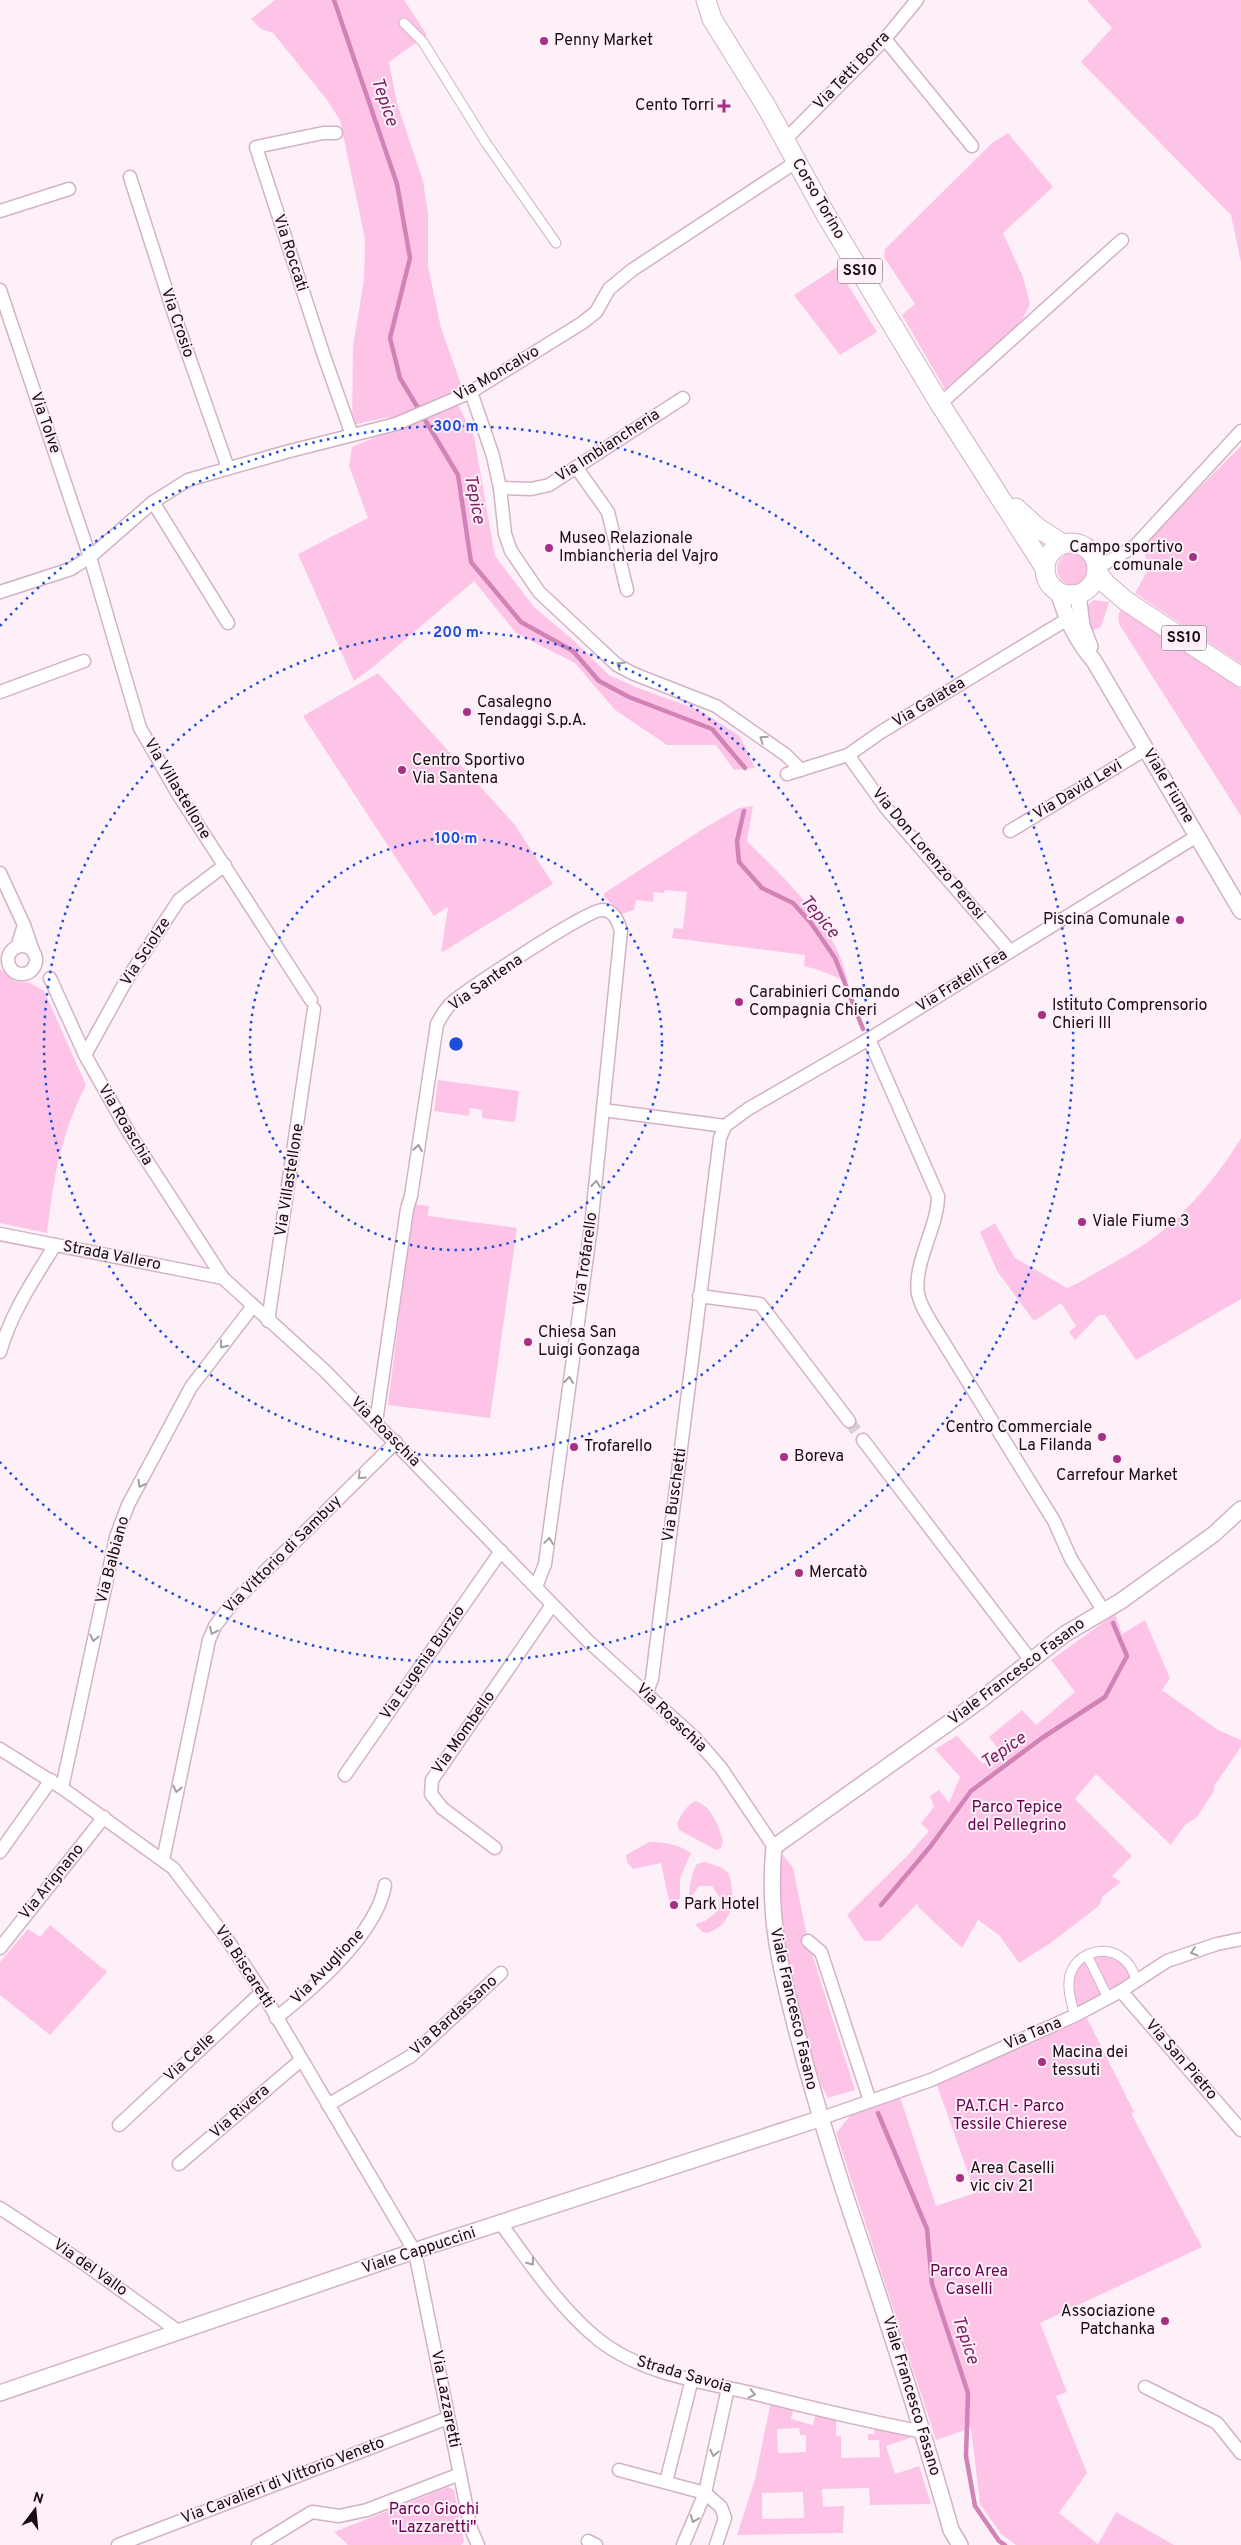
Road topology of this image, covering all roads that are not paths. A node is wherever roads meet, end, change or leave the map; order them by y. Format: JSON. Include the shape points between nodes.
{"nodes":[{"id":1,"x":692,"y":0,"type":"edge"},
{"id":2,"x":706,"y":0,"type":"edge"},
{"id":3,"x":917,"y":0,"type":"edge"},
{"id":4,"x":712,"y":19,"type":"junction"},
{"id":5,"x":404,"y":23,"type":"dead end"},
{"id":6,"x":884,"y":39,"type":"junction"},
{"id":7,"x":336,"y":133,"type":"dead end"},
{"id":8,"x":785,"y":140,"type":"junction"},
{"id":9,"x":972,"y":146,"type":"dead end"},
{"id":10,"x":796,"y":162,"type":"junction"},
{"id":11,"x":130,"y":177,"type":"dead end"},
{"id":12,"x":69,"y":189,"type":"dead end"},
{"id":13,"x":0,"y":210,"type":"edge"},
{"id":14,"x":1122,"y":240,"type":"dead end"},
{"id":15,"x":556,"y":243,"type":"dead end"},
{"id":16,"x":0,"y":290,"type":"edge"},
{"id":17,"x":467,"y":394,"type":"junction"},
{"id":18,"x":684,"y":398,"type":"dead end"},
{"id":19,"x":940,"y":404,"type":"junction"},
{"id":20,"x":1241,"y":431,"type":"edge"},
{"id":21,"x":352,"y":435,"type":"junction"},
{"id":22,"x":228,"y":468,"type":"junction"},
{"id":23,"x":576,"y":468,"type":"junction"},
{"id":24,"x":991,"y":485,"type":"junction"},
{"id":25,"x":500,"y":488,"type":"junction"},
{"id":26,"x":153,"y":502,"type":"junction"},
{"id":27,"x":1063,"y":544,"type":"junction"},
{"id":28,"x":90,"y":557,"type":"junction"},
{"id":29,"x":1045,"y":568,"type":"junction"},
{"id":30,"x":1097,"y":570,"type":"junction"},
{"id":31,"x":627,"y":590,"type":"dead end"},
{"id":32,"x":1058,"y":591,"type":"junction"},
{"id":33,"x":0,"y":592,"type":"edge"},
{"id":34,"x":1081,"y":593,"type":"junction"},
{"id":35,"x":1126,"y":600,"type":"junction"},
{"id":36,"x":1066,"y":620,"type":"junction"},
{"id":37,"x":228,"y":623,"type":"dead end"},
{"id":38,"x":84,"y":661,"type":"dead end"},
{"id":39,"x":1094,"y":661,"type":"junction"},
{"id":40,"x":1241,"y":677,"type":"edge"},
{"id":41,"x":0,"y":692,"type":"edge"},
{"id":42,"x":1146,"y":749,"type":"junction"},
{"id":43,"x":848,"y":755,"type":"junction"},
{"id":44,"x":801,"y":770,"type":"junction"},
{"id":45,"x":787,"y":774,"type":"dead end"},
{"id":46,"x":1010,"y":831,"type":"dead end"},
{"id":47,"x":1197,"y":836,"type":"junction"},
{"id":48,"x":225,"y":865,"type":"junction"},
{"id":49,"x":0,"y":874,"type":"edge"},
{"id":50,"x":1241,"y":911,"type":"edge"},
{"id":51,"x":24,"y":925,"type":"junction"},
{"id":52,"x":1010,"y":951,"type":"junction"},
{"id":53,"x":9,"y":953,"type":"edge"},
{"id":54,"x":35,"y":955,"type":"junction"},
{"id":55,"x":30,"y":971,"type":"junction"},
{"id":56,"x":50,"y":978,"type":"junction"},
{"id":57,"x":869,"y":1039,"type":"junction"},
{"id":58,"x":85,"y":1055,"type":"junction"},
{"id":59,"x":603,"y":1110,"type":"junction"},
{"id":60,"x":725,"y":1126,"type":"junction"},
{"id":61,"x":0,"y":1234,"type":"edge"},
{"id":62,"x":55,"y":1245,"type":"junction"},
{"id":63,"x":223,"y":1278,"type":"junction"},
{"id":64,"x":699,"y":1296,"type":"junction"},
{"id":65,"x":253,"y":1306,"type":"junction"},
{"id":66,"x":268,"y":1321,"type":"junction"},
{"id":67,"x":0,"y":1352,"type":"edge"},
{"id":68,"x":376,"y":1422,"type":"junction"},
{"id":69,"x":848,"y":1422,"type":"tunnel mouth"},
{"id":70,"x":863,"y":1440,"type":"tunnel mouth"},
{"id":71,"x":396,"y":1442,"type":"junction"},
{"id":72,"x":1241,"y":1509,"type":"edge"},
{"id":73,"x":502,"y":1551,"type":"junction"},
{"id":74,"x":536,"y":1587,"type":"junction"},
{"id":75,"x":552,"y":1605,"type":"junction"},
{"id":76,"x":1103,"y":1610,"type":"junction"},
{"id":77,"x":1032,"y":1662,"type":"junction"},
{"id":78,"x":646,"y":1694,"type":"junction"},
{"id":79,"x":0,"y":1749,"type":"edge"},
{"id":80,"x":345,"y":1775,"type":"dead end"},
{"id":81,"x":51,"y":1780,"type":"junction"},
{"id":82,"x":62,"y":1788,"type":"junction"},
{"id":83,"x":104,"y":1817,"type":"junction"},
{"id":84,"x":774,"y":1847,"type":"junction"},
{"id":85,"x":495,"y":1848,"type":"dead end"},
{"id":86,"x":0,"y":1852,"type":"edge"},
{"id":87,"x":162,"y":1860,"type":"junction"},
{"id":88,"x":385,"y":1885,"type":"dead end"},
{"id":89,"x":1241,"y":1940,"type":"edge"},
{"id":90,"x":808,"y":1941,"type":"dead end"},
{"id":91,"x":0,"y":1948,"type":"edge"},
{"id":92,"x":1087,"y":1955,"type":"junction"},
{"id":93,"x":501,"y":1973,"type":"dead end"},
{"id":94,"x":1137,"y":1981,"type":"junction"},
{"id":95,"x":1121,"y":1991,"type":"junction"},
{"id":96,"x":262,"y":1992,"type":"junction"},
{"id":97,"x":1108,"y":1998,"type":"junction"},
{"id":98,"x":1073,"y":2009,"type":"dead end"},
{"id":99,"x":276,"y":2018,"type":"junction"},
{"id":100,"x":301,"y":2060,"type":"junction"},
{"id":101,"x":870,"y":2101,"type":"junction"},
{"id":102,"x":328,"y":2105,"type":"junction"},
{"id":103,"x":819,"y":2119,"type":"junction"},
{"id":104,"x":118,"y":2125,"type":"dead end"},
{"id":105,"x":1241,"y":2130,"type":"edge"},
{"id":106,"x":179,"y":2164,"type":"dead end"},
{"id":107,"x":0,"y":2208,"type":"edge"},
{"id":108,"x":501,"y":2224,"type":"junction"},
{"id":109,"x":415,"y":2252,"type":"junction"},
{"id":110,"x":178,"y":2331,"type":"junction"},
{"id":111,"x":692,"y":2379,"type":"junction"},
{"id":112,"x":19,"y":2385,"type":"junction"},
{"id":113,"x":0,"y":2386,"type":"edge"},
{"id":114,"x":1145,"y":2387,"type":"dead end"},
{"id":115,"x":728,"y":2388,"type":"junction"},
{"id":116,"x":0,"y":2394,"type":"edge"},
{"id":117,"x":448,"y":2418,"type":"junction"},
{"id":118,"x":923,"y":2432,"type":"junction"},
{"id":119,"x":1241,"y":2454,"type":"edge"},
{"id":120,"x":619,"y":2470,"type":"dead end"},
{"id":121,"x":460,"y":2474,"type":"junction"},
{"id":122,"x":666,"y":2482,"type":"junction"},
{"id":123,"x":705,"y":2492,"type":"junction"},
{"id":124,"x":118,"y":2545,"type":"edge"},
{"id":125,"x":258,"y":2545,"type":"edge"},
{"id":126,"x":478,"y":2545,"type":"edge"},
{"id":127,"x":683,"y":2545,"type":"edge"},
{"id":128,"x":716,"y":2545,"type":"edge"},
{"id":129,"x":960,"y":2545,"type":"edge"}],
"edges":[{"from":1,"to":4,"type":"main road","name":"Corso Torino","number":"SS10","via":[[698,10]]},
{"from":2,"to":4,"type":"main road","name":"Corso Torino","number":"SS10"},
{"from":3,"to":6,"type":"street","name":"Via Tetti Borra"},
{"from":4,"to":8,"type":"main road","name":"Corso Torino","number":"SS10"},
{"from":5,"to":15,"type":"street","via":[[424,42],[486,143]]},
{"from":6,"to":8,"type":"street","name":"Via Tetti Borra"},
{"from":6,"to":9,"type":"street"},
{"from":7,"to":21,"type":"street","name":"Via Roccati","via":[[256,147]]},
{"from":8,"to":10,"type":"main road","name":"Corso Torino","number":"SS10"},
{"from":10,"to":17,"type":"street","name":"Via Moncalvo","via":[[632,270],[609,289],[596,312],[582,323]]},
{"from":10,"to":19,"type":"main road","name":"Corso Torino","number":"SS10"},
{"from":11,"to":22,"type":"street","name":"Via Crosio"},
{"from":12,"to":13,"type":"street"},
{"from":14,"to":19,"type":"street"},
{"from":16,"to":28,"type":"street","name":"Via Tolve"},
{"from":17,"to":21,"type":"street","name":"Via Moncalvo","via":[[396,424]]},
{"from":17,"to":25,"type":"street","via":[[493,456]]},
{"from":18,"to":23,"type":"street","name":"Via Imbiancheria"},
{"from":19,"to":24,"type":"main road","name":"Corso Torino","number":"SS10"},
{"from":20,"to":30,"type":"street","via":[[1135,546]]},
{"from":21,"to":22,"type":"street","name":"Via Moncalvo"},
{"from":22,"to":26,"type":"street","name":"Via Moncalvo","via":[[188,480]]},
{"from":23,"to":25,"type":"street","name":"Via Imbiancheria","via":[[549,484],[530,489]]},
{"from":23,"to":31,"type":"street","via":[[608,512]]},
{"from":24,"to":27,"type":"main road","name":"Corso Torino","number":"SS10","via":[[1038,528]]},
{"from":24,"to":29,"type":"main road","name":"Corso Torino","number":"SS10"},
{"from":44,"to":25,"type":"street","one_way":true,"via":[[786,755],[716,706],[617,665],[539,592],[511,551],[505,534]]},
{"from":26,"to":28,"type":"street","name":"Via Moncalvo"},
{"from":26,"to":37,"type":"street"},
{"from":27,"to":29,"type":"main road","via":[[1048,557]]},
{"from":27,"to":30,"type":"main road","number":"SS10","via":[[1084,546],[1095,559]]},
{"from":28,"to":33,"type":"street","name":"Via Moncalvo","via":[[71,569]]},
{"from":28,"to":48,"type":"street","name":"Via Villastellone","via":[[140,728],[178,794]]},
{"from":29,"to":32,"type":"main road","number":"SS10","via":[[1048,580]]},
{"from":30,"to":34,"type":"main road","via":[[1090,587]]},
{"from":30,"to":35,"type":"main road","number":"SS10","via":[[1106,584]]},
{"from":32,"to":34,"type":"main road","number":"SS10"},
{"from":32,"to":36,"type":"street","name":"Viale Fiume"},
{"from":34,"to":35,"type":"main road","number":"SS10"},
{"from":34,"to":39,"type":"street","name":"Viale Fiume","via":[[1082,626]]},
{"from":35,"to":40,"type":"main road","number":"SS10"},
{"from":36,"to":39,"type":"street","name":"Viale Fiume"},
{"from":36,"to":43,"type":"street","name":"Via Galatea"},
{"from":38,"to":41,"type":"street"},
{"from":39,"to":42,"type":"street","name":"Viale Fiume"},
{"from":42,"to":46,"type":"street","name":"Via David Levi"},
{"from":42,"to":47,"type":"street","name":"Viale Fiume"},
{"from":43,"to":44,"type":"street","name":"Via Galatea"},
{"from":43,"to":52,"type":"street","name":"Via Don Lorenzo Perosi","via":[[886,808]]},
{"from":44,"to":45,"type":"street","name":"Via Galatea"},
{"from":47,"to":50,"type":"street","name":"Viale Fiume"},
{"from":47,"to":52,"type":"street","name":"Via Fratelli Fea"},
{"from":48,"to":58,"type":"street","name":"Via Sciolze","via":[[179,900],[127,979]]},
{"from":48,"to":66,"type":"street","name":"Via Villastellone","via":[[312,1004]]},
{"from":49,"to":51,"type":"street","name":"Via Roaschia"},
{"from":51,"to":53,"type":"street"},
{"from":51,"to":54,"type":"street","name":"Via Roaschia"},
{"from":52,"to":57,"type":"street","name":"Via Fratelli Fea"},
{"from":53,"to":54,"type":"street","via":[[26,946]]},
{"from":53,"to":55,"type":"street","via":[[10,965],[16,972]]},
{"from":54,"to":55,"type":"street"},
{"from":54,"to":56,"type":"street","name":"Via Roaschia"},
{"from":55,"to":56,"type":"street"},
{"from":56,"to":58,"type":"street","name":"Via Roaschia"},
{"from":57,"to":60,"type":"street","name":"Via Fratelli Fea","via":[[748,1109]]},
{"from":57,"to":76,"type":"street","via":[[938,1196],[938,1208],[918,1279],[918,1297],[1054,1521],[1071,1559]]},
{"from":58,"to":63,"type":"street","name":"Via Roaschia","via":[[129,1133]]},
{"from":59,"to":60,"type":"street"},
{"from":68,"to":59,"type":"street","name":"Via Santena","one_way":true,"via":[[437,1024],[454,1001],[601,910],[615,916],[621,931]]},
{"from":74,"to":59,"type":"street","name":"Via Trofarello","one_way":true,"via":[[546,1560],[591,1227]]},
{"from":60,"to":64,"type":"street","name":"Via Buschetti","via":[[720,1138]]},
{"from":61,"to":62,"type":"street","name":"Strada Vallero"},
{"from":62,"to":63,"type":"street","name":"Strada Vallero"},
{"from":62,"to":67,"type":"street","via":[[6,1332]]},
{"from":63,"to":65,"type":"street","name":"Via Roaschia"},
{"from":64,"to":69,"type":"street","via":[[760,1304]]},
{"from":64,"to":78,"type":"street","name":"Via Buschetti","via":[[652,1680]]},
{"from":65,"to":66,"type":"street","name":"Via Roaschia"},
{"from":65,"to":82,"type":"street","name":"Via Balbiano","one_way":true,"via":[[196,1379],[128,1505],[116,1537]]},
{"from":66,"to":68,"type":"street","name":"Via Roaschia","via":[[326,1371]]},
{"from":68,"to":71,"type":"street","name":"Via Roaschia"},
{"from":70,"to":77,"type":"street"},
{"from":71,"to":73,"type":"street","name":"Via Roaschia"},
{"from":71,"to":87,"type":"street","name":"Via Vittorio di Sambuy","one_way":true,"via":[[231,1604],[214,1626],[208,1640]]},
{"from":72,"to":76,"type":"street","name":"Viale Francesco Fasano","via":[[1214,1534],[1121,1601]]},
{"from":73,"to":74,"type":"street","name":"Via Roaschia"},
{"from":73,"to":80,"type":"street","name":"Via Eugenia Burzio"},
{"from":74,"to":75,"type":"street","name":"Via Roaschia"},
{"from":75,"to":78,"type":"street","name":"Via Roaschia"},
{"from":75,"to":85,"type":"street","name":"Via Mombello","via":[[432,1780],[431,1794],[442,1808]]},
{"from":76,"to":77,"type":"street","name":"Viale Francesco Fasano","via":[[1065,1634]]},
{"from":77,"to":84,"type":"street","name":"Viale Francesco Fasano"},
{"from":78,"to":84,"type":"street","name":"Via Roaschia","via":[[694,1737],[716,1762]]},
{"from":79,"to":81,"type":"street","name":"Via Biscaretti"},
{"from":81,"to":82,"type":"street","name":"Via Biscaretti"},
{"from":81,"to":86,"type":"street"},
{"from":82,"to":83,"type":"street","name":"Via Biscaretti"},
{"from":83,"to":87,"type":"street","name":"Via Biscaretti"},
{"from":83,"to":91,"type":"street","name":"Via Arignano"},
{"from":84,"to":103,"type":"street","name":"Viale Francesco Fasano","via":[[772,1918],[778,1959]]},
{"from":87,"to":96,"type":"street","name":"Via Biscaretti","via":[[186,1882]]},
{"from":88,"to":99,"type":"street","name":"Via Avuglione","via":[[382,1901],[360,1938],[298,2001]]},
{"from":89,"to":94,"type":"street","name":"Via Tana","one_way":true,"via":[[1216,1944],[1167,1961]]},
{"from":90,"to":101,"type":"street","via":[[822,1952]]},
{"from":92,"to":94,"type":"street","via":[[1112,1952],[1131,1967]]},
{"from":92,"to":97,"type":"street"},
{"from":92,"to":98,"type":"street","via":[[1076,1962],[1068,1981]]},
{"from":93,"to":102,"type":"street","name":"Via Bardassano","via":[[411,2056]]},
{"from":94,"to":95,"type":"street","name":"Via Tana"},
{"from":95,"to":97,"type":"street","name":"Via Tana"},
{"from":95,"to":105,"type":"street","name":"Via San Pietro"},
{"from":96,"to":99,"type":"street","name":"Via Biscaretti"},
{"from":96,"to":104,"type":"street","name":"Via Celle"},
{"from":97,"to":101,"type":"street","name":"Via Tana","via":[[931,2080]]},
{"from":99,"to":100,"type":"street","name":"Via Biscaretti"},
{"from":100,"to":102,"type":"street","name":"Via Biscaretti"},
{"from":100,"to":106,"type":"street","name":"Via Rivera"},
{"from":101,"to":103,"type":"street","name":"Via Tana"},
{"from":102,"to":109,"type":"street","name":"Via Biscaretti"},
{"from":103,"to":108,"type":"street","name":"Viale Cappuccini"},
{"from":103,"to":118,"type":"street","name":"Viale Francesco Fasano"},
{"from":107,"to":110,"type":"street","name":"Via del Vallo"},
{"from":108,"to":109,"type":"street","name":"Viale Cappuccini"},
{"from":108,"to":111,"type":"street","name":"Strada Savoia","one_way":true,"via":[[567,2309],[598,2339],[646,2366]]},
{"from":109,"to":110,"type":"street","name":"Viale Cappuccini"},
{"from":109,"to":117,"type":"street","name":"Via Lazzaretti"},
{"from":110,"to":112,"type":"street","name":"Viale Cappuccini"},
{"from":111,"to":115,"type":"street","name":"Strada Savoia"},
{"from":111,"to":122,"type":"street"},
{"from":112,"to":113,"type":"street","name":"Viale Cappuccini"},
{"from":112,"to":116,"type":"street","name":"Viale Cappuccini"},
{"from":114,"to":119,"type":"street","via":[[1217,2423]]},
{"from":115,"to":118,"type":"street","name":"Strada Savoia","one_way":true},
{"from":115,"to":123,"type":"street","one_way":true},
{"from":117,"to":121,"type":"street","name":"Via Lazzaretti"},
{"from":117,"to":124,"type":"street","name":"Via Cavalieri di Vittorio Veneto"},
{"from":118,"to":129,"type":"street","name":"Viale Francesco Fasano","via":[[951,2530]]},
{"from":120,"to":122,"type":"street"},
{"from":121,"to":125,"type":"street","via":[[368,2510],[339,2516],[312,2512]]},
{"from":121,"to":126,"type":"street","name":"Via Lazzaretti","via":[[471,2528]]},
{"from":122,"to":123,"type":"street"},
{"from":123,"to":127,"type":"street","one_way":true},
{"from":123,"to":128,"type":"street","via":[[721,2506],[725,2518]]}]}
